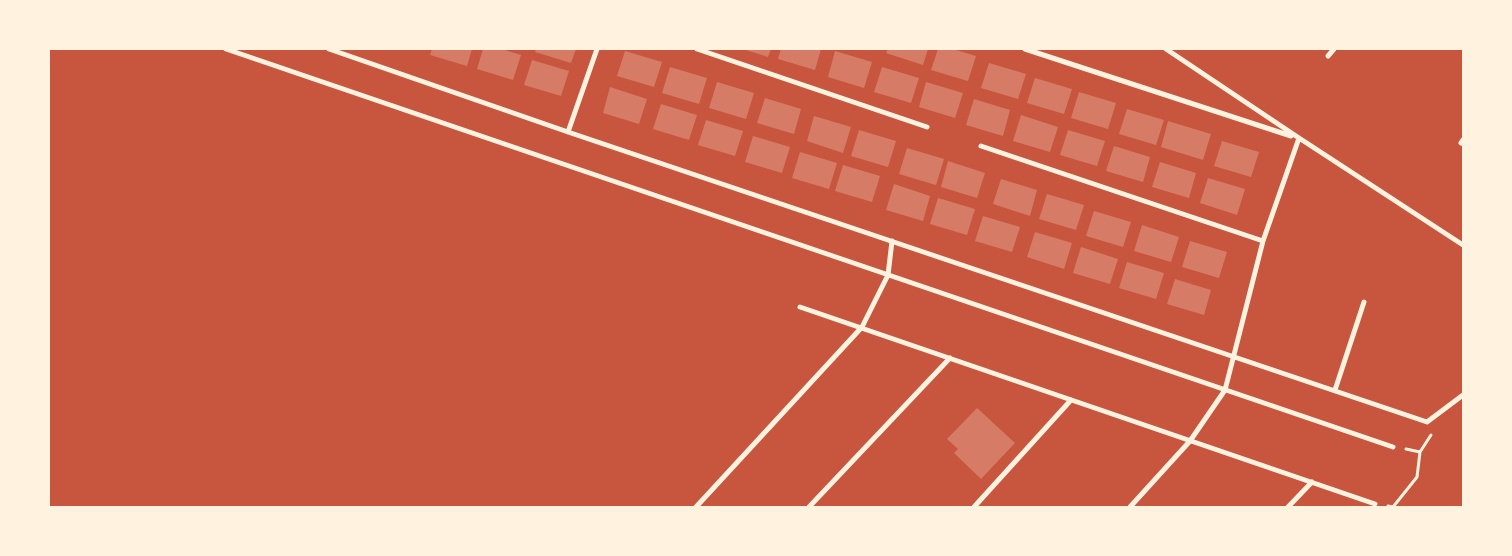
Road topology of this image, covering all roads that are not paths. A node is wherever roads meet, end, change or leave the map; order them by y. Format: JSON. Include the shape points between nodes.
{"nodes":[{"id":1,"x":226,"y":49,"type":"edge"},
{"id":2,"x":329,"y":49,"type":"edge"},
{"id":3,"x":597,"y":49,"type":"edge"},
{"id":4,"x":697,"y":49,"type":"edge"},
{"id":5,"x":1025,"y":49,"type":"edge"},
{"id":6,"x":1166,"y":49,"type":"edge"},
{"id":7,"x":1334,"y":49,"type":"edge"},
{"id":8,"x":1328,"y":56,"type":"dead end"},
{"id":9,"x":927,"y":126,"type":"dead end"},
{"id":10,"x":568,"y":132,"type":"junction"},
{"id":11,"x":1299,"y":138,"type":"junction"},
{"id":12,"x":981,"y":146,"type":"dead end"},
{"id":13,"x":892,"y":241,"type":"junction"},
{"id":14,"x":1263,"y":241,"type":"junction"},
{"id":15,"x":1463,"y":245,"type":"edge"},
{"id":16,"x":888,"y":275,"type":"junction"},
{"id":17,"x":1364,"y":302,"type":"dead end"},
{"id":18,"x":800,"y":306,"type":"dead end"},
{"id":19,"x":862,"y":327,"type":"junction"},
{"id":20,"x":1233,"y":356,"type":"junction"},
{"id":21,"x":950,"y":358,"type":"junction"},
{"id":22,"x":1225,"y":390,"type":"junction"},
{"id":23,"x":1335,"y":390,"type":"junction"},
{"id":24,"x":1463,"y":396,"type":"edge"},
{"id":25,"x":1071,"y":400,"type":"junction"},
{"id":26,"x":1190,"y":441,"type":"junction"},
{"id":27,"x":1393,"y":447,"type":"dead end"},
{"id":28,"x":1312,"y":482,"type":"junction"},
{"id":29,"x":1375,"y":504,"type":"road end"},
{"id":30,"x":696,"y":507,"type":"edge"},
{"id":31,"x":809,"y":507,"type":"edge"},
{"id":32,"x":974,"y":507,"type":"edge"},
{"id":33,"x":1130,"y":507,"type":"edge"},
{"id":34,"x":1288,"y":507,"type":"edge"}],
"edges":[{"from":1,"to":16,"type":"street"},
{"from":2,"to":10,"type":"street"},
{"from":3,"to":10,"type":"street"},
{"from":4,"to":9,"type":"street"},
{"from":5,"to":11,"type":"street"},
{"from":6,"to":11,"type":"street"},
{"from":7,"to":8,"type":"street"},
{"from":10,"to":13,"type":"street"},
{"from":11,"to":14,"type":"street"},
{"from":11,"to":15,"type":"street"},
{"from":12,"to":14,"type":"street"},
{"from":13,"to":16,"type":"street"},
{"from":13,"to":20,"type":"street"},
{"from":14,"to":20,"type":"street"},
{"from":16,"to":19,"type":"street"},
{"from":16,"to":22,"type":"street"},
{"from":17,"to":23,"type":"street"},
{"from":18,"to":19,"type":"street"},
{"from":19,"to":21,"type":"street"},
{"from":19,"to":30,"type":"street"},
{"from":20,"to":22,"type":"street"},
{"from":20,"to":23,"type":"street"},
{"from":21,"to":25,"type":"street"},
{"from":21,"to":31,"type":"street"},
{"from":22,"to":26,"type":"street"},
{"from":22,"to":27,"type":"street"},
{"from":23,"to":24,"type":"street","via":[[1426,422]]},
{"from":25,"to":26,"type":"street"},
{"from":25,"to":32,"type":"street"},
{"from":26,"to":28,"type":"street"},
{"from":26,"to":33,"type":"street"},
{"from":28,"to":29,"type":"street"},
{"from":28,"to":34,"type":"street"}]}
